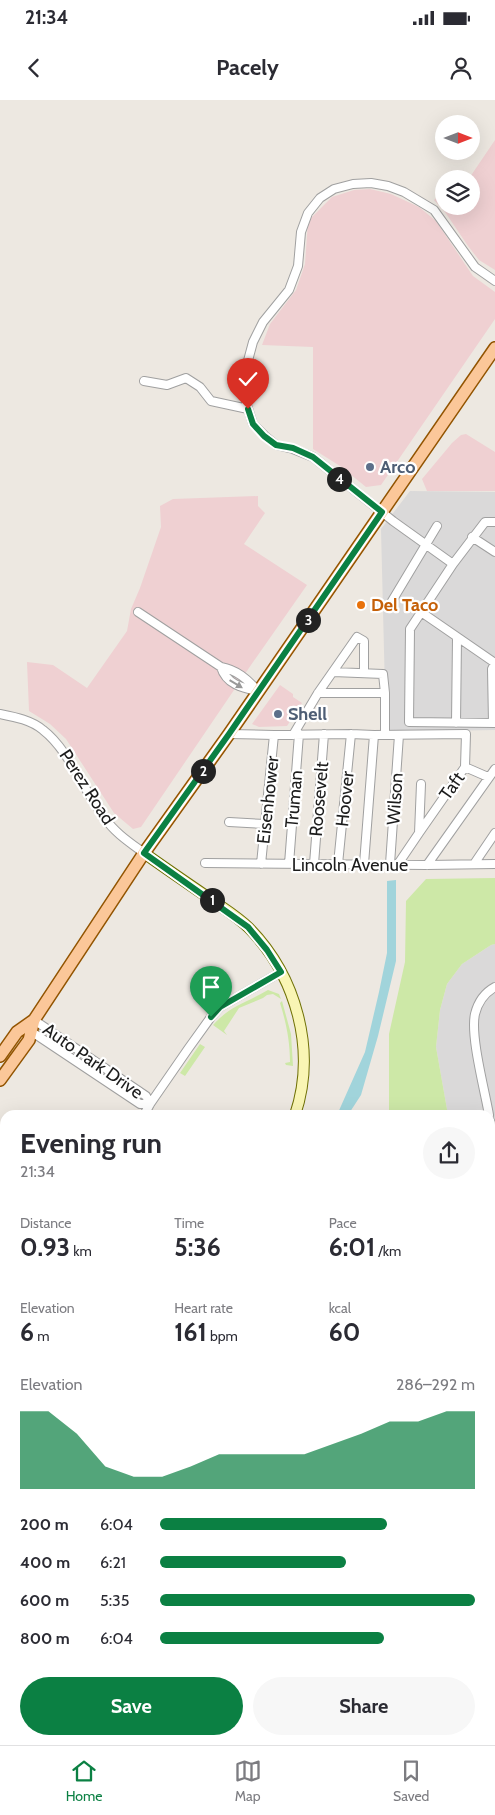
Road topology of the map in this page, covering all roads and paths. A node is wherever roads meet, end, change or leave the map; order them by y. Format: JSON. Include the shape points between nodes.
{"nodes":[{"id":1,"x":495,"y":281,"type":"edge"},
{"id":2,"x":495,"y":348,"type":"edge"},
{"id":3,"x":144,"y":381,"type":"dead end"},
{"id":4,"x":248,"y":409,"type":"junction"},
{"id":5,"x":382,"y":512,"type":"junction"},
{"id":6,"x":495,"y":522,"type":"edge"},
{"id":7,"x":437,"y":526,"type":"dead end"},
{"id":8,"x":472,"y":537,"type":"junction"},
{"id":9,"x":425,"y":544,"type":"junction"},
{"id":10,"x":495,"y":552,"type":"edge"},
{"id":11,"x":453,"y":564,"type":"junction"},
{"id":12,"x":392,"y":601,"type":"dead end"},
{"id":13,"x":138,"y":612,"type":"dead end"},
{"id":14,"x":421,"y":612,"type":"junction"},
{"id":15,"x":457,"y":638,"type":"junction"},
{"id":16,"x":495,"y":663,"type":"edge"},
{"id":17,"x":333,"y":672,"type":"junction"},
{"id":18,"x":364,"y":673,"type":"junction"},
{"id":19,"x":258,"y":691,"type":"junction"},
{"id":20,"x":318,"y":693,"type":"junction"},
{"id":21,"x":385,"y":693,"type":"junction"},
{"id":22,"x":0,"y":714,"type":"edge"},
{"id":23,"x":456,"y":723,"type":"junction"},
{"id":24,"x":494,"y":723,"type":"edge"},
{"id":25,"x":229,"y":734,"type":"junction"},
{"id":26,"x":324,"y":734,"type":"junction"},
{"id":27,"x":351,"y":734,"type":"junction"},
{"id":28,"x":274,"y":735,"type":"junction"},
{"id":29,"x":296,"y":735,"type":"junction"},
{"id":30,"x":374,"y":735,"type":"junction"},
{"id":31,"x":385,"y":735,"type":"junction"},
{"id":32,"x":399,"y":735,"type":"junction"},
{"id":33,"x":465,"y":767,"type":"junction"},
{"id":34,"x":493,"y":771,"type":"edge"},
{"id":35,"x":421,"y":784,"type":"dead end"},
{"id":36,"x":229,"y":822,"type":"dead end"},
{"id":37,"x":265,"y":824,"type":"junction"},
{"id":38,"x":419,"y":833,"type":"junction"},
{"id":39,"x":495,"y":833,"type":"edge"},
{"id":40,"x":144,"y":853,"type":"junction"},
{"id":41,"x":205,"y":863,"type":"dead end"},
{"id":42,"x":261,"y":864,"type":"junction"},
{"id":43,"x":289,"y":864,"type":"junction"},
{"id":44,"x":314,"y":864,"type":"junction"},
{"id":45,"x":338,"y":864,"type":"junction"},
{"id":46,"x":364,"y":864,"type":"junction"},
{"id":47,"x":394,"y":864,"type":"junction"},
{"id":48,"x":474,"y":864,"type":"junction"},
{"id":49,"x":495,"y":864,"type":"edge"},
{"id":50,"x":427,"y":865,"type":"junction"},
{"id":51,"x":281,"y":972,"type":"junction"},
{"id":52,"x":495,"y":987,"type":"edge"},
{"id":53,"x":30,"y":1026,"type":"junction"},
{"id":54,"x":0,"y":1056,"type":"edge"},
{"id":55,"x":0,"y":1080,"type":"edge"},
{"id":56,"x":150,"y":1104,"type":"junction"},
{"id":57,"x":147,"y":1110,"type":"edge"},
{"id":58,"x":296,"y":1110,"type":"edge"},
{"id":59,"x":488,"y":1110,"type":"edge"}],
"edges":[{"from":1,"to":4,"type":"street","via":[[475,267],[434,210],[404,192],[371,183],[334,189],[320,198],[308,213],[301,232],[298,266],[289,290],[263,322],[253,342],[246,368]]},
{"from":2,"to":5,"type":"main road"},
{"from":3,"to":4,"type":"street","via":[[166,385],[186,378],[200,387],[211,402]]},
{"from":4,"to":5,"type":"street","via":[[253,424],[264,436],[276,445],[313,457]]},
{"from":5,"to":9,"type":"street"},
{"from":5,"to":19,"type":"main road"},
{"from":6,"to":8,"type":"street","via":[[484,522]]},
{"from":7,"to":9,"type":"street"},
{"from":8,"to":10,"type":"street"},
{"from":8,"to":11,"type":"street"},
{"from":9,"to":11,"type":"street"},
{"from":9,"to":12,"type":"street"},
{"from":11,"to":14,"type":"street"},
{"from":13,"to":19,"type":"street","via":[[221,667],[225,677],[242,688]]},
{"from":14,"to":15,"type":"street"},
{"from":14,"to":23,"type":"street","via":[[410,628],[409,722]]},
{"from":15,"to":16,"type":"street"},
{"from":15,"to":23,"type":"street"},
{"from":16,"to":24,"type":"street","via":[[492,669]]},
{"from":17,"to":18,"type":"street"},
{"from":17,"to":18,"type":"street","via":[[357,637],[364,641]]},
{"from":17,"to":20,"type":"street"},
{"from":18,"to":21,"type":"street","via":[[383,674]]},
{"from":19,"to":25,"type":"main road"},
{"from":20,"to":21,"type":"street"},
{"from":20,"to":29,"type":"street"},
{"from":21,"to":31,"type":"street"},
{"from":22,"to":40,"type":"street","name":"Perez Road","via":[[21,719],[41,729],[58,744],[105,819]]},
{"from":23,"to":24,"type":"street"},
{"from":25,"to":28,"type":"street"},
{"from":25,"to":40,"type":"main road"},
{"from":26,"to":27,"type":"street"},
{"from":26,"to":29,"type":"street"},
{"from":26,"to":44,"type":"street","name":"Roosevelt"},
{"from":27,"to":30,"type":"street"},
{"from":27,"to":45,"type":"street","name":"Hoover"},
{"from":28,"to":29,"type":"street"},
{"from":28,"to":37,"type":"street","name":"Eisenhower"},
{"from":29,"to":43,"type":"street","name":"Truman"},
{"from":30,"to":31,"type":"street"},
{"from":30,"to":46,"type":"street"},
{"from":31,"to":32,"type":"street"},
{"from":32,"to":33,"type":"street","name":"Taft","via":[[466,734]]},
{"from":32,"to":47,"type":"street","name":"Wilson"},
{"from":33,"to":34,"type":"street"},
{"from":33,"to":38,"type":"street","name":"Taft"},
{"from":34,"to":50,"type":"street"},
{"from":35,"to":38,"type":"street"},
{"from":36,"to":37,"type":"street"},
{"from":37,"to":42,"type":"street","name":"Eisenhower"},
{"from":38,"to":47,"type":"street","name":"Taft"},
{"from":39,"to":48,"type":"street"},
{"from":40,"to":51,"type":"main road","name":"Perez Road","via":[[248,927]]},
{"from":40,"to":53,"type":"main road"},
{"from":41,"to":42,"type":"street","name":"Lincoln Avenue"},
{"from":42,"to":43,"type":"street","name":"Lincoln Avenue"},
{"from":43,"to":44,"type":"street","name":"Lincoln Avenue"},
{"from":44,"to":45,"type":"street","name":"Lincoln Avenue"},
{"from":45,"to":46,"type":"street","name":"Lincoln Avenue"},
{"from":46,"to":47,"type":"street","name":"Lincoln Avenue"},
{"from":47,"to":50,"type":"street","name":"Lincoln Avenue"},
{"from":48,"to":49,"type":"street","name":"Lincoln Avenue"},
{"from":48,"to":50,"type":"street","name":"Lincoln Avenue"},
{"from":51,"to":56,"type":"street","via":[[220,1007]]},
{"from":51,"to":58,"type":"main road","name":"Perez Road","via":[[291,990],[302,1036],[303,1076]]},
{"from":52,"to":59,"type":"street","via":[[487,991],[477,1008],[473,1029]]},
{"from":53,"to":54,"type":"main road","via":[[16,1032]]},
{"from":53,"to":55,"type":"main road","via":[[29,1040]]},
{"from":53,"to":56,"type":"street","name":"Auto Park Drive","via":[[146,1096]]},
{"from":53,"to":56,"type":"street","name":"Auto Park Drive","via":[[140,1104]]},
{"from":56,"to":57,"type":"street"}]}
